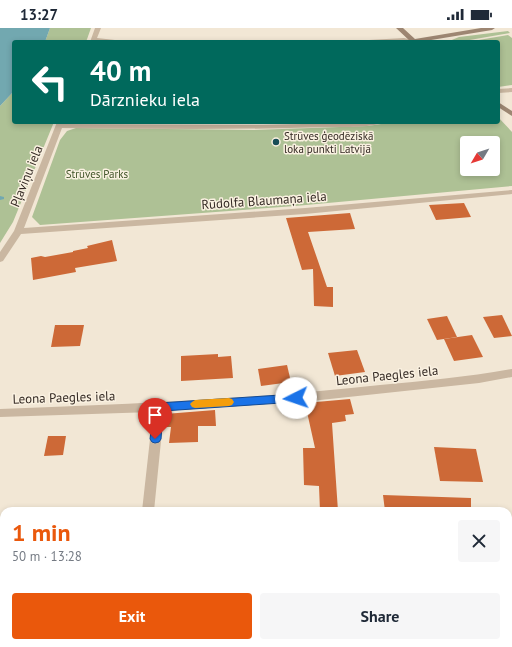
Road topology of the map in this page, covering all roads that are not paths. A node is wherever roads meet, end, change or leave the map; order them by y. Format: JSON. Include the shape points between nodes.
{"nodes":[{"id":1,"x":98,"y":28,"type":"edge"},
{"id":2,"x":400,"y":28,"type":"edge"},
{"id":3,"x":492,"y":28,"type":"edge"},
{"id":4,"x":94,"y":40,"type":"edge"},
{"id":5,"x":413,"y":40,"type":"edge"},
{"id":6,"x":426,"y":40,"type":"edge"},
{"id":7,"x":512,"y":90,"type":"edge"},
{"id":8,"x":500,"y":91,"type":"edge"},
{"id":9,"x":500,"y":105,"type":"edge"},
{"id":10,"x":512,"y":114,"type":"edge"},
{"id":11,"x":60,"y":124,"type":"edge"},
{"id":12,"x":357,"y":124,"type":"edge"},
{"id":13,"x":512,"y":192,"type":"edge"},
{"id":14,"x":18,"y":231,"type":"junction"},
{"id":15,"x":0,"y":259,"type":"edge"},
{"id":16,"x":512,"y":373,"type":"edge"},
{"id":17,"x":159,"y":407,"type":"junction"},
{"id":18,"x":0,"y":413,"type":"edge"},
{"id":19,"x":148,"y":507,"type":"edge"}],
"edges":[{"from":1,"to":4,"type":"street"},
{"from":2,"to":5,"type":"main road"},
{"from":3,"to":6,"type":"main road"},
{"from":7,"to":8,"type":"street"},
{"from":9,"to":10,"type":"main road"},
{"from":11,"to":12,"type":"street","via":[[263,127]]},
{"from":11,"to":14,"type":"street","name":"Pļaviņu iela"},
{"from":13,"to":14,"type":"street","name":"Rūdolfa Blaumaņa iela","via":[[305,211]]},
{"from":14,"to":15,"type":"street","name":"Pļaviņu iela"},
{"from":16,"to":17,"type":"street","name":"Leona Paegles iela","via":[[479,379],[311,397]]},
{"from":17,"to":18,"type":"street","name":"Leona Paegles iela"},
{"from":17,"to":19,"type":"street"}]}
